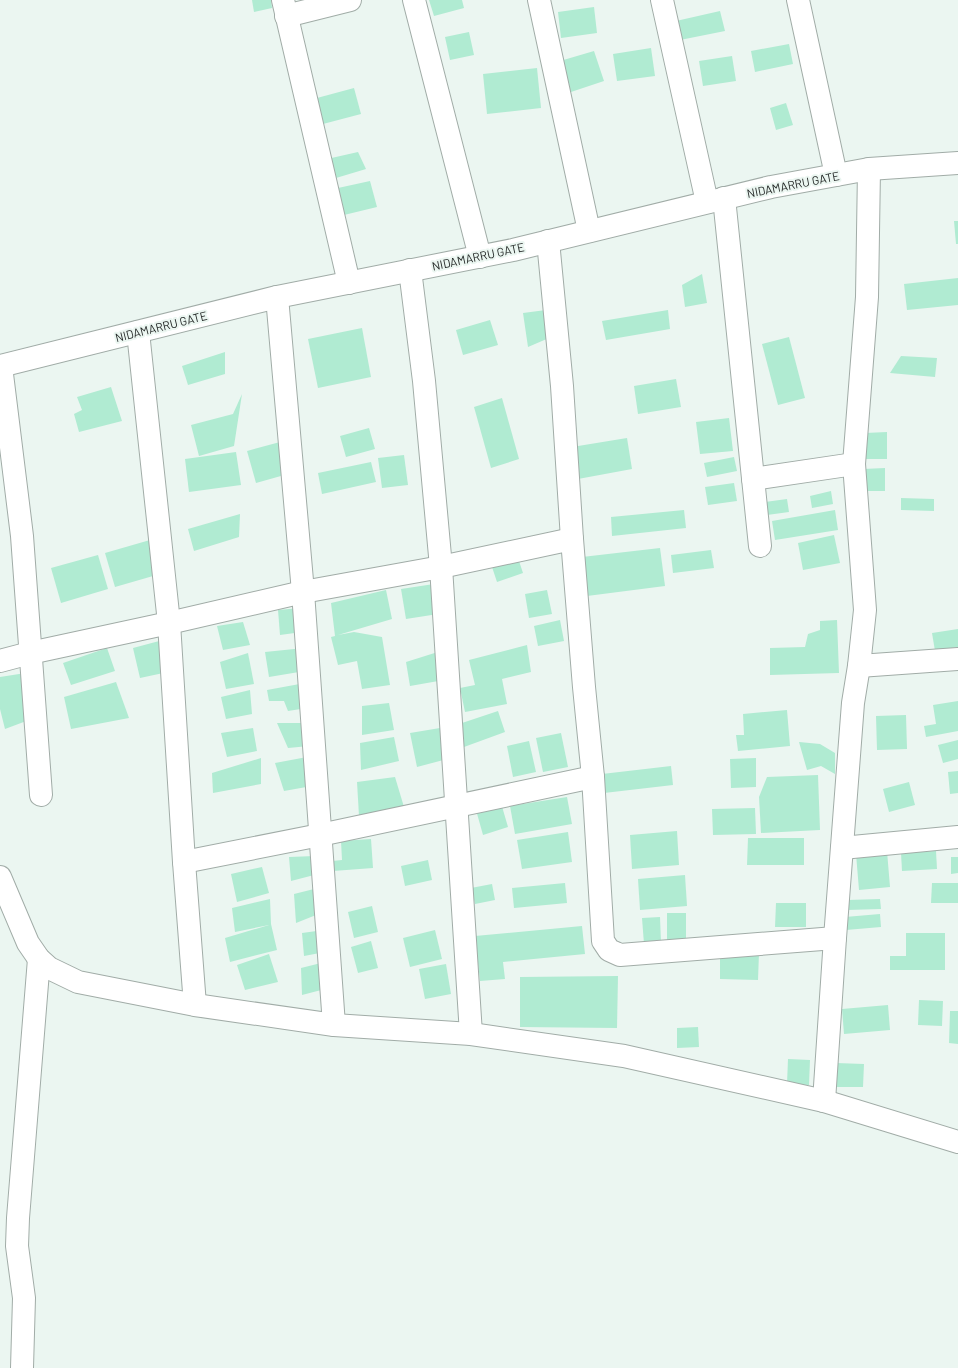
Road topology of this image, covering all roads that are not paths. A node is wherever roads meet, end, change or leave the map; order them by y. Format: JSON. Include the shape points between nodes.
{"nodes":[{"id":1,"x":350,"y":0,"type":"edge"},
{"id":2,"x":414,"y":0,"type":"edge"},
{"id":3,"x":539,"y":0,"type":"edge"},
{"id":4,"x":662,"y":0,"type":"edge"},
{"id":5,"x":798,"y":0,"type":"edge"},
{"id":6,"x":284,"y":8,"type":"edge"},
{"id":7,"x":958,"y":163,"type":"edge"},
{"id":8,"x":869,"y":170,"type":"junction"},
{"id":9,"x":836,"y":175,"type":"junction"},
{"id":10,"x":715,"y":200,"type":"junction"},
{"id":11,"x":589,"y":231,"type":"junction"},
{"id":12,"x":548,"y":241,"type":"junction"},
{"id":13,"x":480,"y":257,"type":"junction"},
{"id":14,"x":410,"y":270,"type":"junction"},
{"id":15,"x":349,"y":283,"type":"junction"},
{"id":16,"x":277,"y":297,"type":"junction"},
{"id":17,"x":138,"y":332,"type":"junction"},
{"id":18,"x":0,"y":366,"type":"edge"},
{"id":19,"x":854,"y":464,"type":"junction"},
{"id":20,"x":752,"y":479,"type":"junction"},
{"id":21,"x":572,"y":539,"type":"junction"},
{"id":22,"x":760,"y":546,"type":"dead end"},
{"id":23,"x":441,"y":567,"type":"junction"},
{"id":24,"x":303,"y":592,"type":"junction"},
{"id":25,"x":169,"y":623,"type":"junction"},
{"id":26,"x":30,"y":653,"type":"junction"},
{"id":27,"x":958,"y":659,"type":"edge"},
{"id":28,"x":0,"y":661,"type":"edge"},
{"id":29,"x":859,"y":666,"type":"junction"},
{"id":30,"x":594,"y":777,"type":"junction"},
{"id":31,"x":40,"y":795,"type":"dead end"},
{"id":32,"x":457,"y":805,"type":"junction"},
{"id":33,"x":320,"y":835,"type":"junction"},
{"id":34,"x":958,"y":837,"type":"edge"},
{"id":35,"x":842,"y":848,"type":"junction"},
{"id":36,"x":184,"y":862,"type":"junction"},
{"id":37,"x":0,"y":878,"type":"edge"},
{"id":38,"x":835,"y":938,"type":"junction"},
{"id":39,"x":39,"y":959,"type":"junction"},
{"id":40,"x":195,"y":1005,"type":"junction"},
{"id":41,"x":334,"y":1025,"type":"junction"},
{"id":42,"x":471,"y":1034,"type":"junction"},
{"id":43,"x":824,"y":1101,"type":"junction"},
{"id":44,"x":958,"y":1142,"type":"edge"},
{"id":45,"x":22,"y":1368,"type":"edge"}],
"edges":[{"from":1,"to":6,"type":"street"},
{"from":2,"to":13,"type":"street"},
{"from":3,"to":11,"type":"street"},
{"from":4,"to":10,"type":"street"},
{"from":5,"to":9,"type":"street"},
{"from":6,"to":15,"type":"street"},
{"from":7,"to":8,"type":"street","name":"NIDAMARRU GATE"},
{"from":8,"to":9,"type":"street","name":"NIDAMARRU GATE"},
{"from":8,"to":19,"type":"street","via":[[867,297]]},
{"from":9,"to":10,"type":"street","name":"NIDAMARRU GATE"},
{"from":10,"to":11,"type":"street","name":"NIDAMARRU GATE"},
{"from":10,"to":20,"type":"street"},
{"from":11,"to":12,"type":"street","name":"NIDAMARRU GATE"},
{"from":12,"to":13,"type":"street","name":"NIDAMARRU GATE"},
{"from":12,"to":21,"type":"street","via":[[562,386]]},
{"from":13,"to":14,"type":"street","name":"NIDAMARRU GATE"},
{"from":14,"to":15,"type":"street","name":"NIDAMARRU GATE"},
{"from":14,"to":23,"type":"street","via":[[424,381]]},
{"from":15,"to":16,"type":"street","name":"NIDAMARRU GATE"},
{"from":16,"to":17,"type":"street","name":"NIDAMARRU GATE"},
{"from":16,"to":24,"type":"street"},
{"from":17,"to":18,"type":"street","name":"NIDAMARRU GATE"},
{"from":17,"to":25,"type":"street"},
{"from":18,"to":26,"type":"street","via":[[22,536]]},
{"from":19,"to":20,"type":"street"},
{"from":19,"to":29,"type":"street","via":[[865,610]]},
{"from":20,"to":22,"type":"street"},
{"from":21,"to":23,"type":"street"},
{"from":21,"to":30,"type":"street"},
{"from":23,"to":24,"type":"street"},
{"from":23,"to":32,"type":"street"},
{"from":24,"to":25,"type":"street"},
{"from":24,"to":33,"type":"street"},
{"from":25,"to":26,"type":"street"},
{"from":25,"to":36,"type":"street"},
{"from":26,"to":28,"type":"street"},
{"from":26,"to":31,"type":"street"},
{"from":27,"to":29,"type":"street"},
{"from":29,"to":35,"type":"street","via":[[853,704]]},
{"from":30,"to":32,"type":"street"},
{"from":30,"to":38,"type":"street","via":[[603,941],[609,950],[620,955]]},
{"from":32,"to":33,"type":"street"},
{"from":32,"to":42,"type":"street"},
{"from":33,"to":36,"type":"street"},
{"from":33,"to":41,"type":"street"},
{"from":34,"to":35,"type":"street"},
{"from":35,"to":38,"type":"street"},
{"from":36,"to":40,"type":"street"},
{"from":37,"to":39,"type":"street","via":[[28,943]]},
{"from":38,"to":43,"type":"street"},
{"from":39,"to":40,"type":"street","via":[[49,968],[78,982]]},
{"from":39,"to":45,"type":"street","via":[[18,1218],[17,1246],[24,1298]]},
{"from":40,"to":41,"type":"street"},
{"from":41,"to":42,"type":"street"},
{"from":42,"to":43,"type":"street","via":[[624,1056]]},
{"from":43,"to":44,"type":"street"}]}
